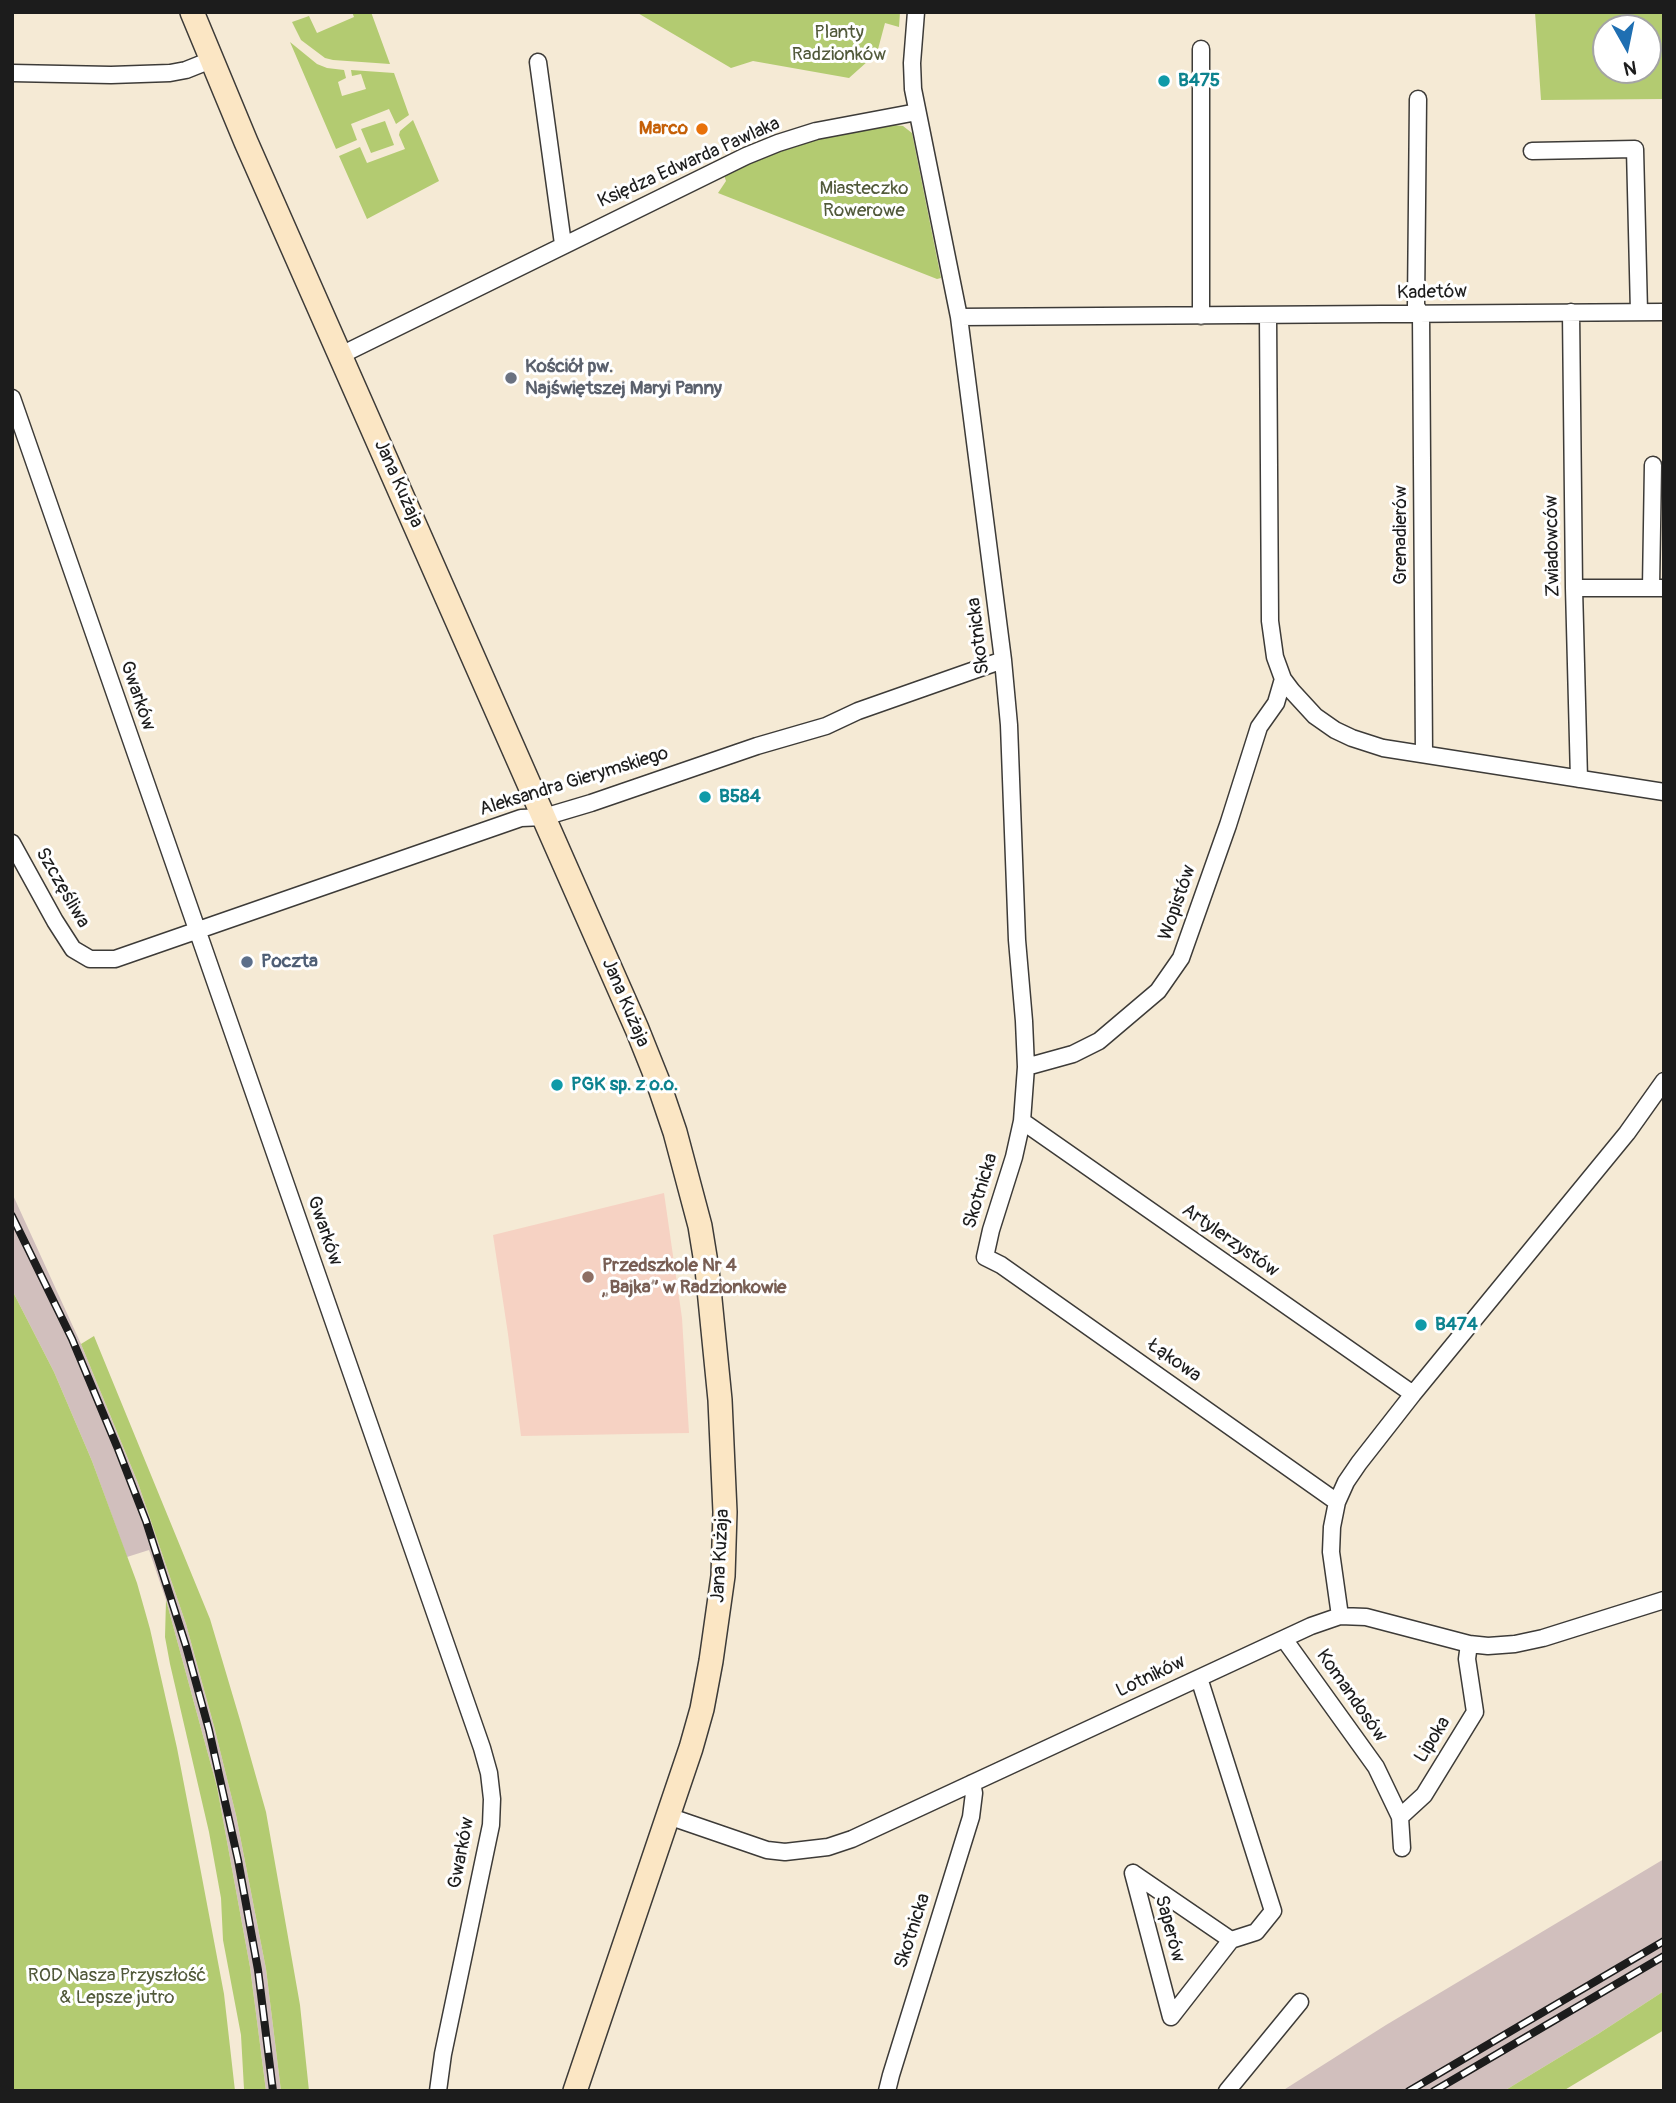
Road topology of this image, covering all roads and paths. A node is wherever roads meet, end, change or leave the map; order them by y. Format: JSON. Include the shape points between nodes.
{"nodes":[{"id":1,"x":192,"y":12,"type":"edge"},
{"id":2,"x":916,"y":12,"type":"edge"},
{"id":3,"x":1201,"y":48,"type":"dead end"},
{"id":4,"x":211,"y":60,"type":"junction"},
{"id":5,"x":538,"y":62,"type":"dead end"},
{"id":6,"x":12,"y":73,"type":"edge"},
{"id":7,"x":1418,"y":99,"type":"dead end"},
{"id":8,"x":917,"y":111,"type":"junction"},
{"id":9,"x":1532,"y":151,"type":"dead end"},
{"id":10,"x":563,"y":244,"type":"junction"},
{"id":11,"x":1571,"y":312,"type":"junction"},
{"id":12,"x":1639,"y":312,"type":"junction"},
{"id":13,"x":1664,"y":312,"type":"edge"},
{"id":14,"x":1421,"y":314,"type":"junction"},
{"id":15,"x":1268,"y":315,"type":"junction"},
{"id":16,"x":1200,"y":316,"type":"junction"},
{"id":17,"x":959,"y":317,"type":"junction"},
{"id":18,"x":341,"y":355,"type":"junction"},
{"id":19,"x":12,"y":398,"type":"edge"},
{"id":20,"x":1653,"y":465,"type":"dead end"},
{"id":21,"x":1574,"y":588,"type":"junction"},
{"id":22,"x":1658,"y":588,"type":"edge"},
{"id":23,"x":1003,"y":660,"type":"junction"},
{"id":24,"x":1283,"y":679,"type":"junction"},
{"id":25,"x":1424,"y":754,"type":"junction"},
{"id":26,"x":1579,"y":779,"type":"junction"},
{"id":27,"x":1664,"y":792,"type":"edge"},
{"id":28,"x":544,"y":817,"type":"junction"},
{"id":29,"x":12,"y":843,"type":"edge"},
{"id":30,"x":196,"y":930,"type":"junction"},
{"id":31,"x":1026,"y":1067,"type":"junction"},
{"id":32,"x":1664,"y":1081,"type":"edge"},
{"id":33,"x":1022,"y":1121,"type":"junction"},
{"id":34,"x":985,"y":1257,"type":"joint"},
{"id":35,"x":1413,"y":1394,"type":"junction"},
{"id":36,"x":1337,"y":1502,"type":"junction"},
{"id":37,"x":1664,"y":1600,"type":"edge"},
{"id":38,"x":1340,"y":1616,"type":"junction"},
{"id":39,"x":1284,"y":1639,"type":"junction"},
{"id":40,"x":1469,"y":1644,"type":"junction"},
{"id":41,"x":1199,"y":1678,"type":"junction"},
{"id":42,"x":972,"y":1783,"type":"junction"},
{"id":43,"x":668,"y":1816,"type":"junction"},
{"id":44,"x":1400,"y":1817,"type":"junction"},
{"id":45,"x":1402,"y":1848,"type":"dead end"},
{"id":46,"x":1231,"y":1940,"type":"junction"},
{"id":47,"x":1300,"y":2001,"type":"dead end"},
{"id":48,"x":438,"y":2091,"type":"edge"},
{"id":49,"x":575,"y":2091,"type":"edge"},
{"id":50,"x":887,"y":2091,"type":"edge"},
{"id":51,"x":1227,"y":2091,"type":"edge"}],
"edges":[{"from":1,"to":4,"type":"street","name":"Jana Kużaja"},
{"from":2,"to":8,"type":"street","name":"Skotnicka","via":[[912,76]]},
{"from":3,"to":16,"type":"street"},
{"from":4,"to":6,"type":"street","via":[[170,73]]},
{"from":4,"to":18,"type":"street","name":"Jana Kużaja"},
{"from":5,"to":10,"type":"street"},
{"from":7,"to":14,"type":"street","name":"Grenadierów","via":[[1416,306]]},
{"from":8,"to":10,"type":"street","name":"Księdza Edwarda Pawlaka","via":[[778,143]]},
{"from":8,"to":17,"type":"street","name":"Skotnicka"},
{"from":9,"to":12,"type":"street","via":[[1635,149]]},
{"from":10,"to":18,"type":"street","name":"Księdza Edwarda Pawlaka"},
{"from":11,"to":12,"type":"street","name":"Kadetów"},
{"from":11,"to":14,"type":"street","name":"Kadetów"},
{"from":11,"to":21,"type":"street","name":"Zwiadowców"},
{"from":12,"to":13,"type":"street","name":"Kadetów"},
{"from":14,"to":15,"type":"street","name":"Kadetów"},
{"from":14,"to":25,"type":"street","name":"Grenadierów"},
{"from":15,"to":16,"type":"street","name":"Kadetów"},
{"from":15,"to":24,"type":"street","via":[[1270,621]]},
{"from":16,"to":17,"type":"street","name":"Kadetów"},
{"from":17,"to":23,"type":"street","name":"Skotnicka"},
{"from":18,"to":28,"type":"street","name":"Jana Kużaja"},
{"from":19,"to":30,"type":"street","name":"Gwarków"},
{"from":20,"to":22,"type":"street"},
{"from":21,"to":22,"type":"street"},
{"from":21,"to":26,"type":"street","name":"Zwiadowców"},
{"from":23,"to":28,"type":"street","name":"Aleksandra Gierymskiego","via":[[826,726]]},
{"from":23,"to":31,"type":"street","name":"Skotnicka"},
{"from":24,"to":25,"type":"street","via":[[1314,716],[1335,730],[1383,748]]},
{"from":24,"to":31,"type":"street","name":"Wopistów","via":[[1276,703],[1259,727],[1181,958],[1158,991],[1099,1041],[1073,1054]]},
{"from":25,"to":26,"type":"street"},
{"from":26,"to":27,"type":"street"},
{"from":28,"to":30,"type":"street","name":"Aleksandra Gierymskiego","via":[[521,818]]},
{"from":28,"to":43,"type":"street","name":"Jana Kużaja","via":[[657,1079],[689,1181],[707,1269],[720,1400],[723,1576],[702,1709]]},
{"from":29,"to":30,"type":"street","name":"Szczęśliwa","via":[[73,949],[90,959],[115,959]]},
{"from":30,"to":48,"type":"street","name":"Gwarków","via":[[489,1773],[491,1825]]},
{"from":31,"to":33,"type":"street","name":"Skotnicka"},
{"from":32,"to":35,"type":"street","via":[[1627,1133]]},
{"from":33,"to":34,"type":"street","name":"Skotnicka"},
{"from":33,"to":35,"type":"street","name":"Artylerzystów"},
{"from":34,"to":36,"type":"street","name":"Łąkowa"},
{"from":35,"to":36,"type":"street","via":[[1359,1463]]},
{"from":36,"to":38,"type":"street","via":[[1331,1552]]},
{"from":37,"to":40,"type":"street","name":"Lotników","via":[[1543,1638],[1515,1644]]},
{"from":38,"to":39,"type":"street","name":"Lotników"},
{"from":38,"to":40,"type":"street","name":"Lotników","via":[[1366,1617]]},
{"from":39,"to":41,"type":"street","name":"Lotników"},
{"from":39,"to":44,"type":"street","name":"Komandosów","via":[[1376,1767]]},
{"from":40,"to":44,"type":"street","name":"Lipoka","via":[[1475,1712],[1423,1795]]},
{"from":41,"to":42,"type":"street","name":"Lotników"},
{"from":41,"to":46,"type":"street","name":"Saperów","via":[[1273,1911],[1256,1932]]},
{"from":42,"to":43,"type":"street","name":"Lotników","via":[[852,1839],[802,1851],[766,1850]]},
{"from":42,"to":50,"type":"street","name":"Skotnicka","via":[[971,1817]]},
{"from":43,"to":49,"type":"street","name":"Jana Kużaja"},
{"from":44,"to":45,"type":"street"},
{"from":46,"to":46,"type":"street","name":"Saperów","via":[[1155,1888],[1133,1873],[1171,2017]]},
{"from":47,"to":51,"type":"street"}]}
